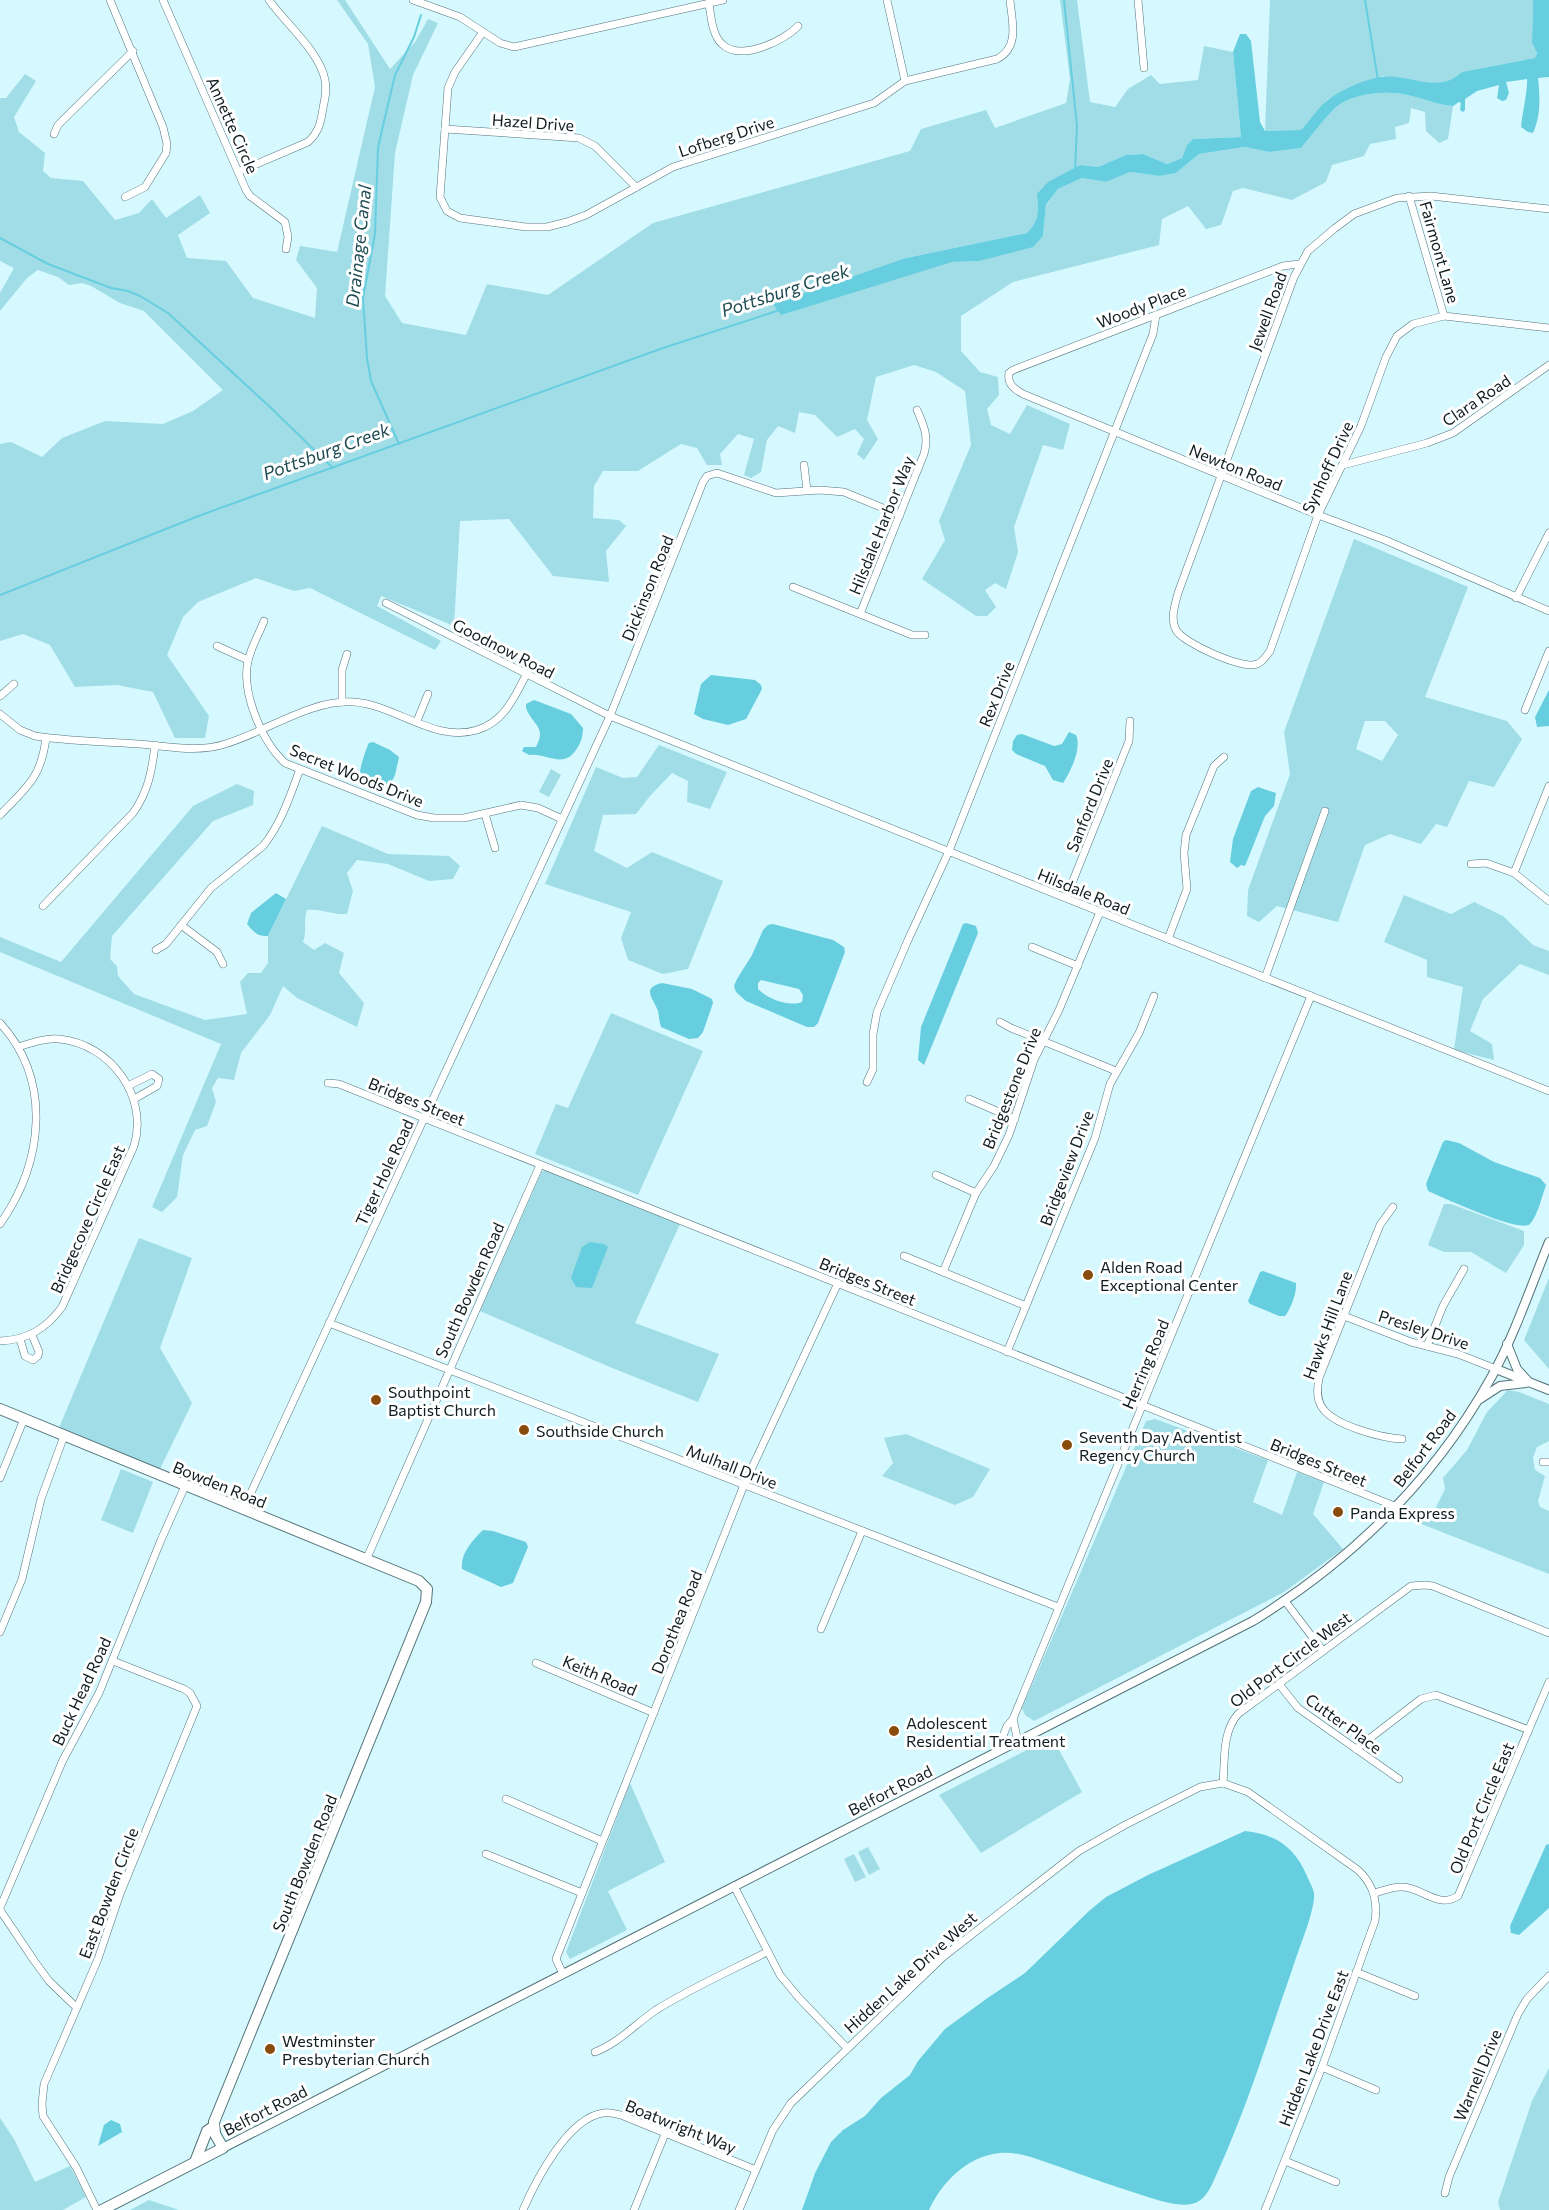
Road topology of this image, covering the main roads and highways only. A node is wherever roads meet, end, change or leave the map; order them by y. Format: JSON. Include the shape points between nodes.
{"nodes":[{"id":1,"x":0,"y":1409,"type":"edge"},
{"id":2,"x":427,"y":1589,"type":"joint"},
{"id":3,"x":214,"y":2126,"type":"junction"},
{"id":4,"x":195,"y":2162,"type":"junction"},
{"id":5,"x":102,"y":2210,"type":"edge"}],
"edges":[{"from":1,"to":2,"type":"main road","name":"Bowden Road","via":[[419,1581]]},
{"from":2,"to":3,"type":"main road","name":"South Bowden Road","via":[[426,1602]]},
{"from":3,"to":4,"type":"main road","name":"South Bowden Road","via":[[207,2131]]},
{"from":3,"to":4,"type":"main road","name":"Belfort Road","via":[[222,2148]]},
{"from":4,"to":5,"type":"main road","name":"Belfort Road"}]}
